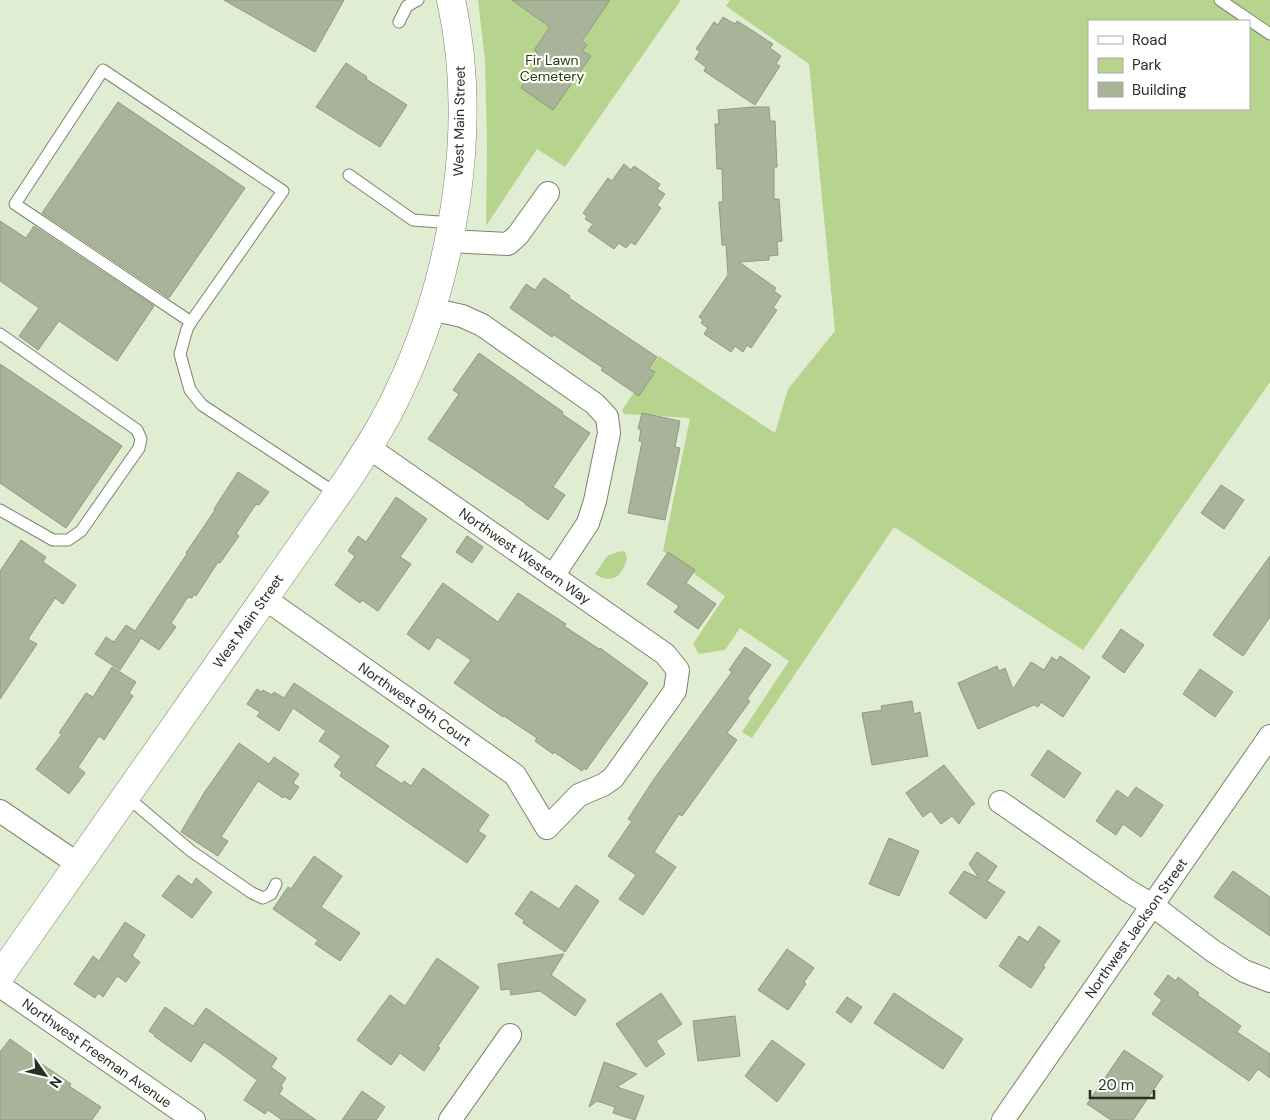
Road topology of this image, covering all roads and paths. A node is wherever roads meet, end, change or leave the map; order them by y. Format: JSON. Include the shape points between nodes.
{"nodes":[{"id":1,"x":418,"y":0,"type":"edge"},
{"id":2,"x":451,"y":0,"type":"edge"},
{"id":3,"x":1220,"y":0,"type":"edge"},
{"id":4,"x":1249,"y":20,"type":"edge"},
{"id":5,"x":1250,"y":20,"type":"edge"},
{"id":6,"x":399,"y":22,"type":"dead end"},
{"id":7,"x":1270,"y":34,"type":"edge"},
{"id":8,"x":349,"y":175,"type":"dead end"},
{"id":9,"x":548,"y":193,"type":"dead end"},
{"id":10,"x":451,"y":232,"type":"junction"},
{"id":11,"x":432,"y":309,"type":"junction"},
{"id":12,"x":191,"y":322,"type":"junction"},
{"id":13,"x":0,"y":334,"type":"edge"},
{"id":14,"x":368,"y":447,"type":"junction"},
{"id":15,"x":337,"y":494,"type":"junction"},
{"id":16,"x":0,"y":510,"type":"edge"},
{"id":17,"x":553,"y":576,"type":"junction"},
{"id":18,"x":264,"y":598,"type":"junction"},
{"id":19,"x":1266,"y":750,"type":"edge"},
{"id":20,"x":126,"y":796,"type":"junction"},
{"id":21,"x":1000,"y":802,"type":"dead end"},
{"id":22,"x":0,"y":810,"type":"edge"},
{"id":23,"x":547,"y":828,"type":"joint"},
{"id":24,"x":78,"y":864,"type":"junction"},
{"id":25,"x":276,"y":884,"type":"dead end"},
{"id":26,"x":1152,"y":905,"type":"junction"},
{"id":27,"x":0,"y":976,"type":"edge"},
{"id":28,"x":1270,"y":981,"type":"edge"},
{"id":29,"x":0,"y":986,"type":"edge"},
{"id":30,"x":510,"y":1035,"type":"dead end"},
{"id":31,"x":194,"y":1120,"type":"edge"},
{"id":32,"x":450,"y":1120,"type":"edge"},
{"id":33,"x":1003,"y":1120,"type":"edge"}],
"edges":[{"from":1,"to":6,"type":"lane","via":[[407,6]]},
{"from":2,"to":10,"type":"street","name":"West Main Street","via":[[459,52],[462,108],[456,204]]},
{"from":3,"to":4,"type":"lane"},
{"from":5,"to":7,"type":"lane"},
{"from":8,"to":10,"type":"lane","via":[[413,220]]},
{"from":9,"to":10,"type":"street","via":[[508,244]]},
{"from":10,"to":11,"type":"street","name":"West Main Street"},
{"from":11,"to":14,"type":"street","name":"West Main Street","via":[[399,393]]},
{"from":11,"to":17,"type":"street","via":[[482,325],[595,404],[607,417],[609,432],[588,523]]},
{"from":12,"to":12,"type":"lane","via":[[283,191],[103,70],[15,204]]},
{"from":12,"to":15,"type":"lane","via":[[180,354],[190,390],[202,406]]},
{"from":13,"to":16,"type":"lane","via":[[138,430],[141,439],[139,448],[81,532],[68,540],[53,540]]},
{"from":14,"to":15,"type":"street","name":"West Main Street"},
{"from":14,"to":17,"type":"street","name":"Northwest Western Way"},
{"from":15,"to":18,"type":"street","name":"West Main Street"},
{"from":17,"to":23,"type":"street","name":"Northwest Western Way","via":[[665,654],[678,670],[675,690],[613,778],[579,795]]},
{"from":18,"to":20,"type":"street","name":"West Main Street"},
{"from":18,"to":23,"type":"street","name":"Northwest 9th Court","via":[[515,775]]},
{"from":19,"to":26,"type":"street","name":"Northwest Jackson Street"},
{"from":20,"to":24,"type":"street","name":"West Main Street"},
{"from":20,"to":25,"type":"lane","via":[[191,851],[252,892],[263,898],[271,894]]},
{"from":21,"to":26,"type":"street"},
{"from":22,"to":24,"type":"street"},
{"from":24,"to":27,"type":"street","name":"West Main Street"},
{"from":26,"to":28,"type":"street","via":[[1213,952],[1244,971]]},
{"from":26,"to":33,"type":"street","name":"Northwest Jackson Street"},
{"from":29,"to":31,"type":"street","name":"Northwest Freeman Avenue"},
{"from":30,"to":32,"type":"street"}]}
